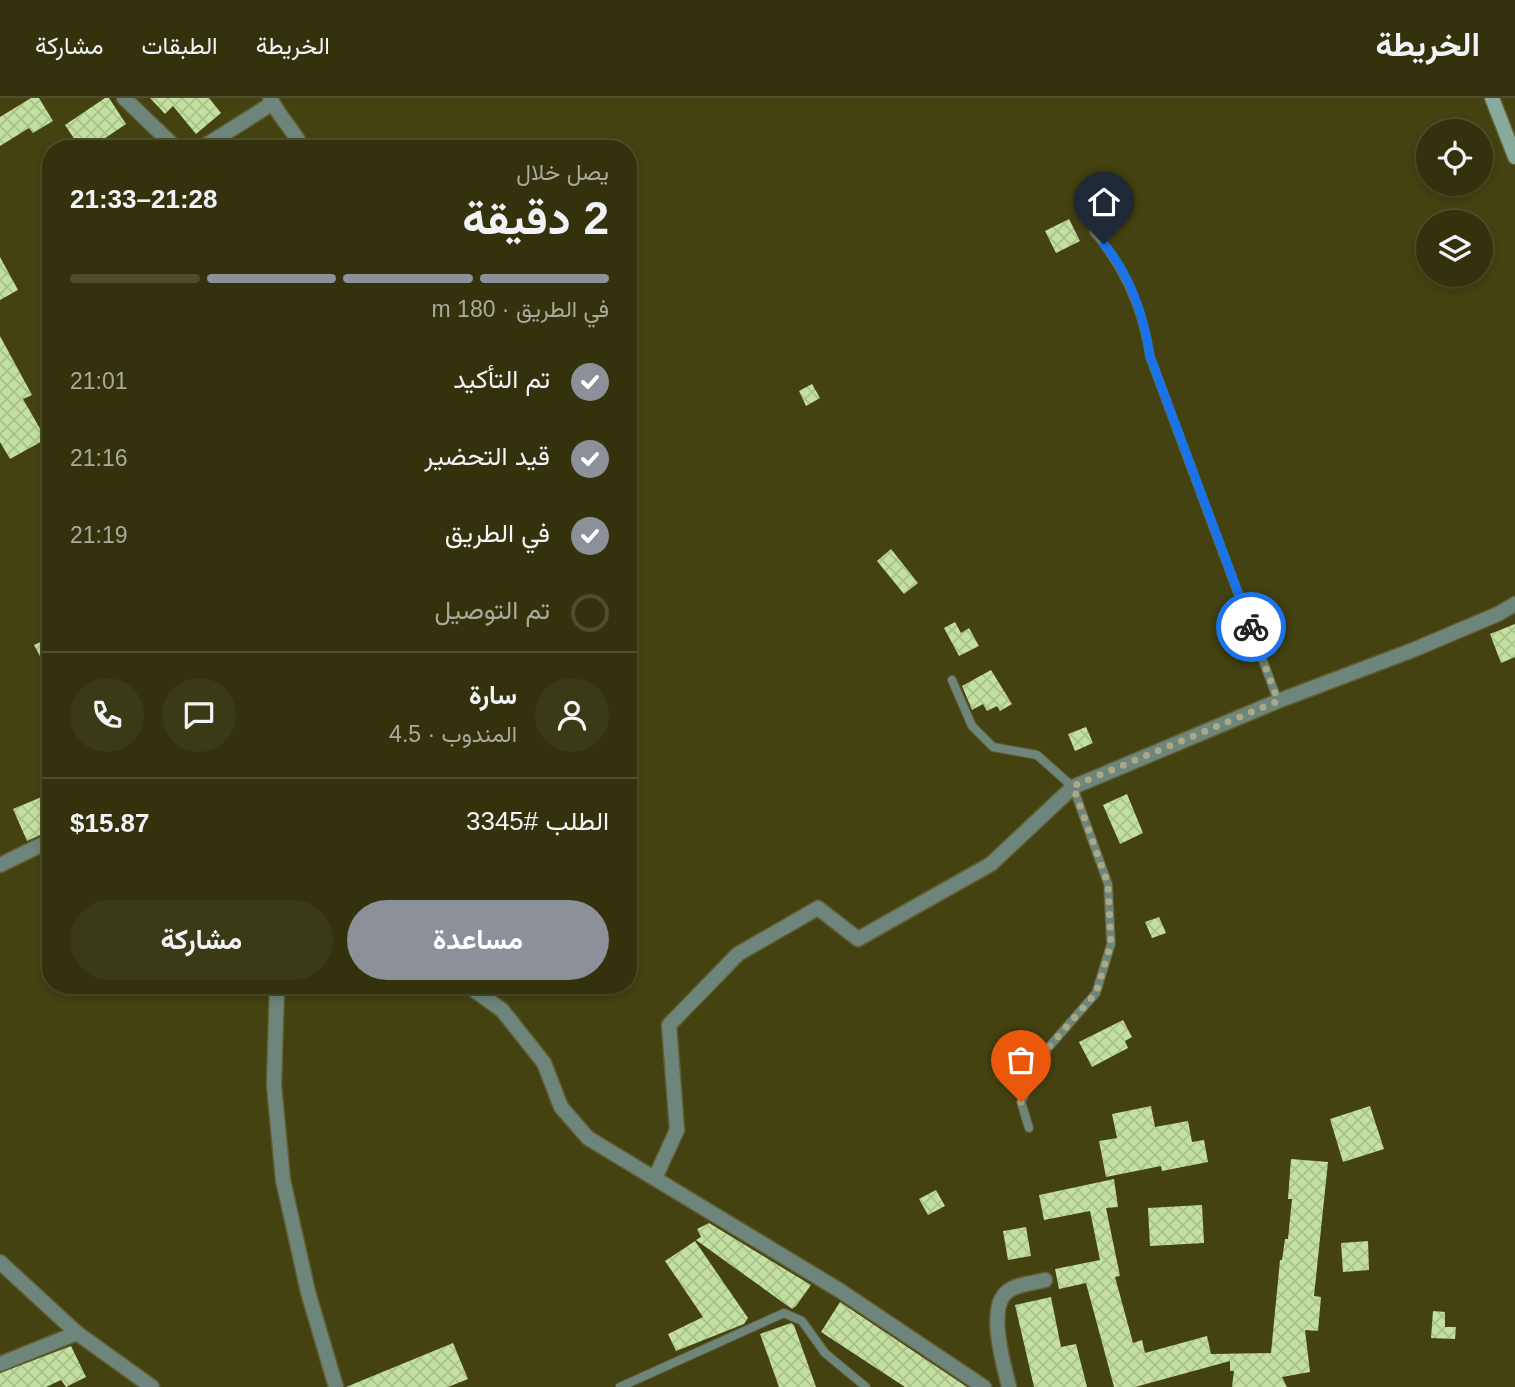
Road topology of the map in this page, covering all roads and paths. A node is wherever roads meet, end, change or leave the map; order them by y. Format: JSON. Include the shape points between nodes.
{"nodes":[{"id":1,"x":124,"y":98,"type":"edge"},
{"id":2,"x":1492,"y":98,"type":"edge"},
{"id":3,"x":271,"y":100,"type":"edge"},
{"id":4,"x":168,"y":140,"type":"edge"},
{"id":5,"x":213,"y":140,"type":"edge"},
{"id":6,"x":298,"y":140,"type":"edge"},
{"id":7,"x":1515,"y":157,"type":"edge"},
{"id":8,"x":1094,"y":232,"type":"dead end"},
{"id":9,"x":1515,"y":604,"type":"edge"},
{"id":10,"x":952,"y":680,"type":"dead end"},
{"id":11,"x":1278,"y":701,"type":"junction"},
{"id":12,"x":1073,"y":786,"type":"junction"},
{"id":13,"x":42,"y":844,"type":"edge"},
{"id":14,"x":0,"y":865,"type":"edge"},
{"id":15,"x":277,"y":994,"type":"edge"},
{"id":16,"x":480,"y":994,"type":"edge"},
{"id":17,"x":1029,"y":1128,"type":"dead end"},
{"id":18,"x":654,"y":1178,"type":"junction"},
{"id":19,"x":0,"y":1262,"type":"edge"},
{"id":20,"x":1045,"y":1280,"type":"dead end"},
{"id":21,"x":77,"y":1333,"type":"junction"},
{"id":22,"x":0,"y":1364,"type":"edge"},
{"id":23,"x":152,"y":1387,"type":"edge"},
{"id":24,"x":336,"y":1387,"type":"edge"},
{"id":25,"x":620,"y":1387,"type":"edge"},
{"id":26,"x":866,"y":1387,"type":"edge"},
{"id":27,"x":984,"y":1387,"type":"edge"},
{"id":28,"x":1009,"y":1387,"type":"edge"}],
"edges":[{"from":1,"to":4,"type":"street"},
{"from":2,"to":7,"type":"main road"},
{"from":3,"to":5,"type":"street"},
{"from":3,"to":6,"type":"street"},
{"from":8,"to":11,"type":"lane","via":[[1125,275],[1146,331],[1150,356]]},
{"from":9,"to":11,"type":"street","via":[[1413,650]]},
{"from":10,"to":12,"type":"lane","via":[[972,726],[993,747],[1037,755]]},
{"from":11,"to":12,"type":"street"},
{"from":12,"to":17,"type":"lane","via":[[1108,884],[1111,944],[1096,993],[1048,1048],[1021,1102]]},
{"from":12,"to":18,"type":"street","via":[[991,864],[858,939],[818,908],[738,954],[669,1025],[677,1130]]},
{"from":13,"to":14,"type":"street"},
{"from":15,"to":24,"type":"street","via":[[274,1085],[284,1180],[308,1292]]},
{"from":16,"to":18,"type":"street","via":[[502,1010],[544,1063],[561,1107],[588,1138]]},
{"from":18,"to":27,"type":"street","via":[[839,1290]]},
{"from":19,"to":21,"type":"street"},
{"from":20,"to":28,"type":"street","via":[[1011,1288],[1001,1300],[998,1333]]},
{"from":21,"to":22,"type":"street"},
{"from":21,"to":23,"type":"street"},
{"from":25,"to":26,"type":"lane","via":[[784,1313],[802,1321],[825,1353]]}]}
